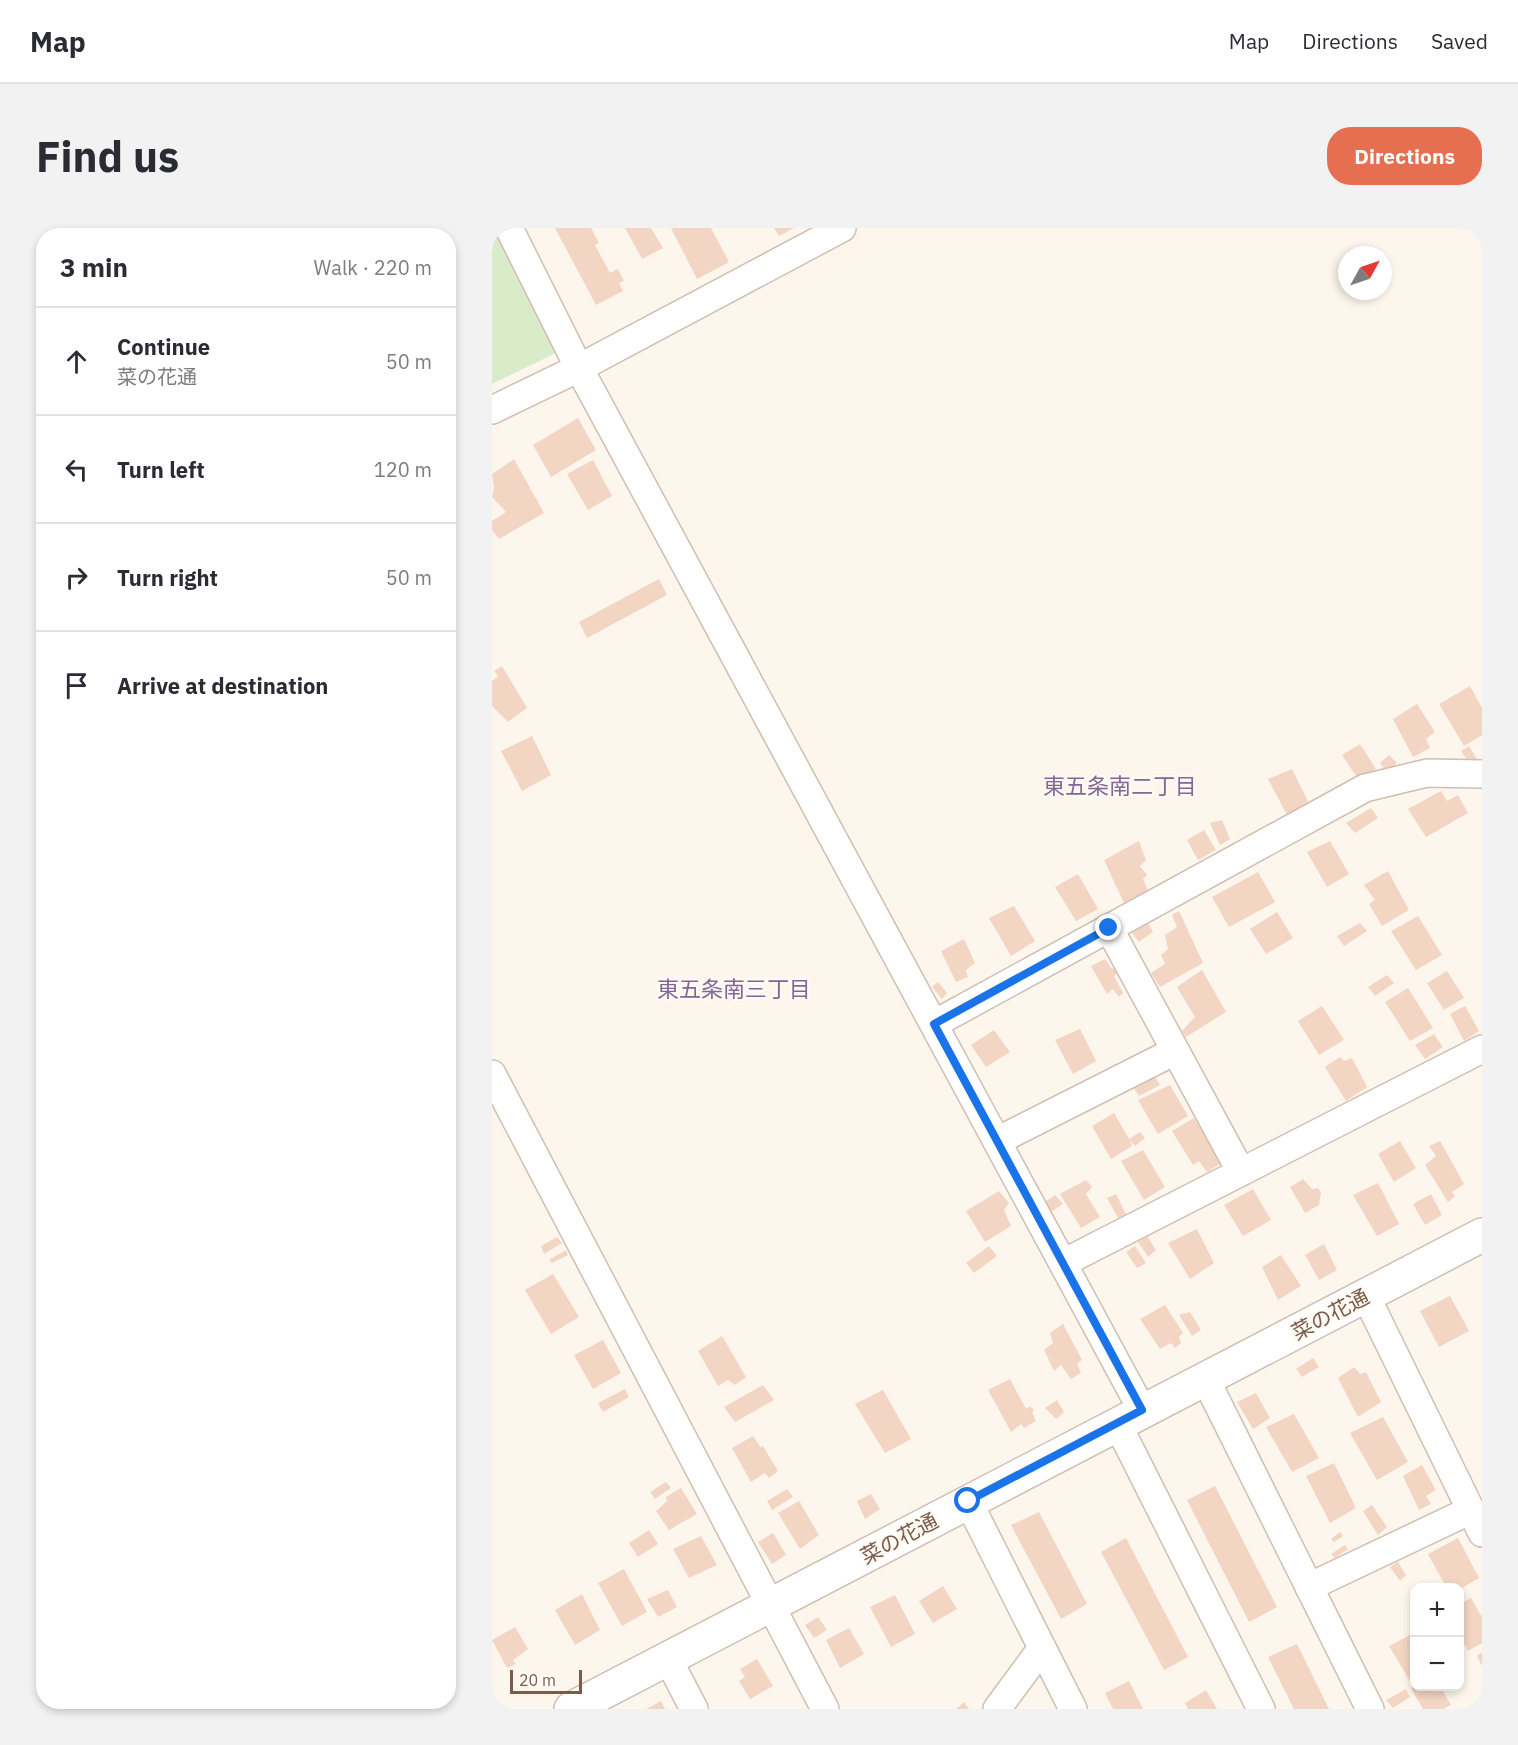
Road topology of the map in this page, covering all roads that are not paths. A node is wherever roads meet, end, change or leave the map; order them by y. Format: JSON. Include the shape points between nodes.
{"nodes":[{"id":1,"x":509,"y":228,"type":"edge"},
{"id":2,"x":842,"y":228,"type":"edge"},
{"id":3,"x":579,"y":368,"type":"junction"},
{"id":4,"x":492,"y":410,"type":"edge"},
{"id":5,"x":1481,"y":777,"type":"edge"},
{"id":6,"x":1109,"y":928,"type":"junction"},
{"id":7,"x":934,"y":1024,"type":"junction"},
{"id":8,"x":1482,"y":1049,"type":"edge"},
{"id":9,"x":1175,"y":1051,"type":"junction"},
{"id":10,"x":492,"y":1074,"type":"edge"},
{"id":11,"x":997,"y":1141,"type":"junction"},
{"id":12,"x":1241,"y":1172,"type":"junction"},
{"id":13,"x":1482,"y":1235,"type":"edge"},
{"id":14,"x":1063,"y":1263,"type":"junction"},
{"id":15,"x":1366,"y":1296,"type":"junction"},
{"id":16,"x":1206,"y":1380,"type":"junction"},
{"id":17,"x":1129,"y":1417,"type":"junction"},
{"id":18,"x":968,"y":1501,"type":"junction"},
{"id":19,"x":1476,"y":1522,"type":"edge"},
{"id":20,"x":1309,"y":1587,"type":"junction"},
{"id":21,"x":770,"y":1607,"type":"junction"},
{"id":22,"x":1042,"y":1648,"type":"junction"},
{"id":23,"x":668,"y":1659,"type":"junction"},
{"id":24,"x":572,"y":1709,"type":"edge"},
{"id":25,"x":694,"y":1709,"type":"edge"},
{"id":26,"x":825,"y":1709,"type":"edge"},
{"id":27,"x":997,"y":1709,"type":"edge"},
{"id":28,"x":1072,"y":1709,"type":"edge"},
{"id":29,"x":1261,"y":1709,"type":"edge"},
{"id":30,"x":1370,"y":1709,"type":"edge"}],
"edges":[{"from":1,"to":3,"type":"street"},
{"from":2,"to":3,"type":"street"},
{"from":3,"to":4,"type":"street"},
{"from":3,"to":7,"type":"street"},
{"from":5,"to":6,"type":"street","via":[[1427,773],[1365,788]]},
{"from":6,"to":7,"type":"street"},
{"from":6,"to":9,"type":"street"},
{"from":7,"to":11,"type":"street"},
{"from":8,"to":12,"type":"street"},
{"from":9,"to":11,"type":"street"},
{"from":9,"to":12,"type":"street"},
{"from":10,"to":21,"type":"street"},
{"from":11,"to":14,"type":"street"},
{"from":12,"to":14,"type":"street"},
{"from":13,"to":15,"type":"street","name":"菜の花通"},
{"from":14,"to":17,"type":"street"},
{"from":15,"to":16,"type":"street","name":"菜の花通"},
{"from":15,"to":19,"type":"street"},
{"from":16,"to":17,"type":"street","name":"菜の花通"},
{"from":16,"to":20,"type":"street"},
{"from":17,"to":18,"type":"street","name":"菜の花通"},
{"from":17,"to":29,"type":"street"},
{"from":18,"to":21,"type":"street","name":"菜の花通"},
{"from":18,"to":22,"type":"street"},
{"from":19,"to":20,"type":"street"},
{"from":20,"to":30,"type":"street"},
{"from":21,"to":23,"type":"street","name":"菜の花通"},
{"from":21,"to":26,"type":"street"},
{"from":22,"to":27,"type":"street"},
{"from":22,"to":28,"type":"street"},
{"from":23,"to":24,"type":"street","name":"菜の花通"},
{"from":23,"to":25,"type":"street"}]}
